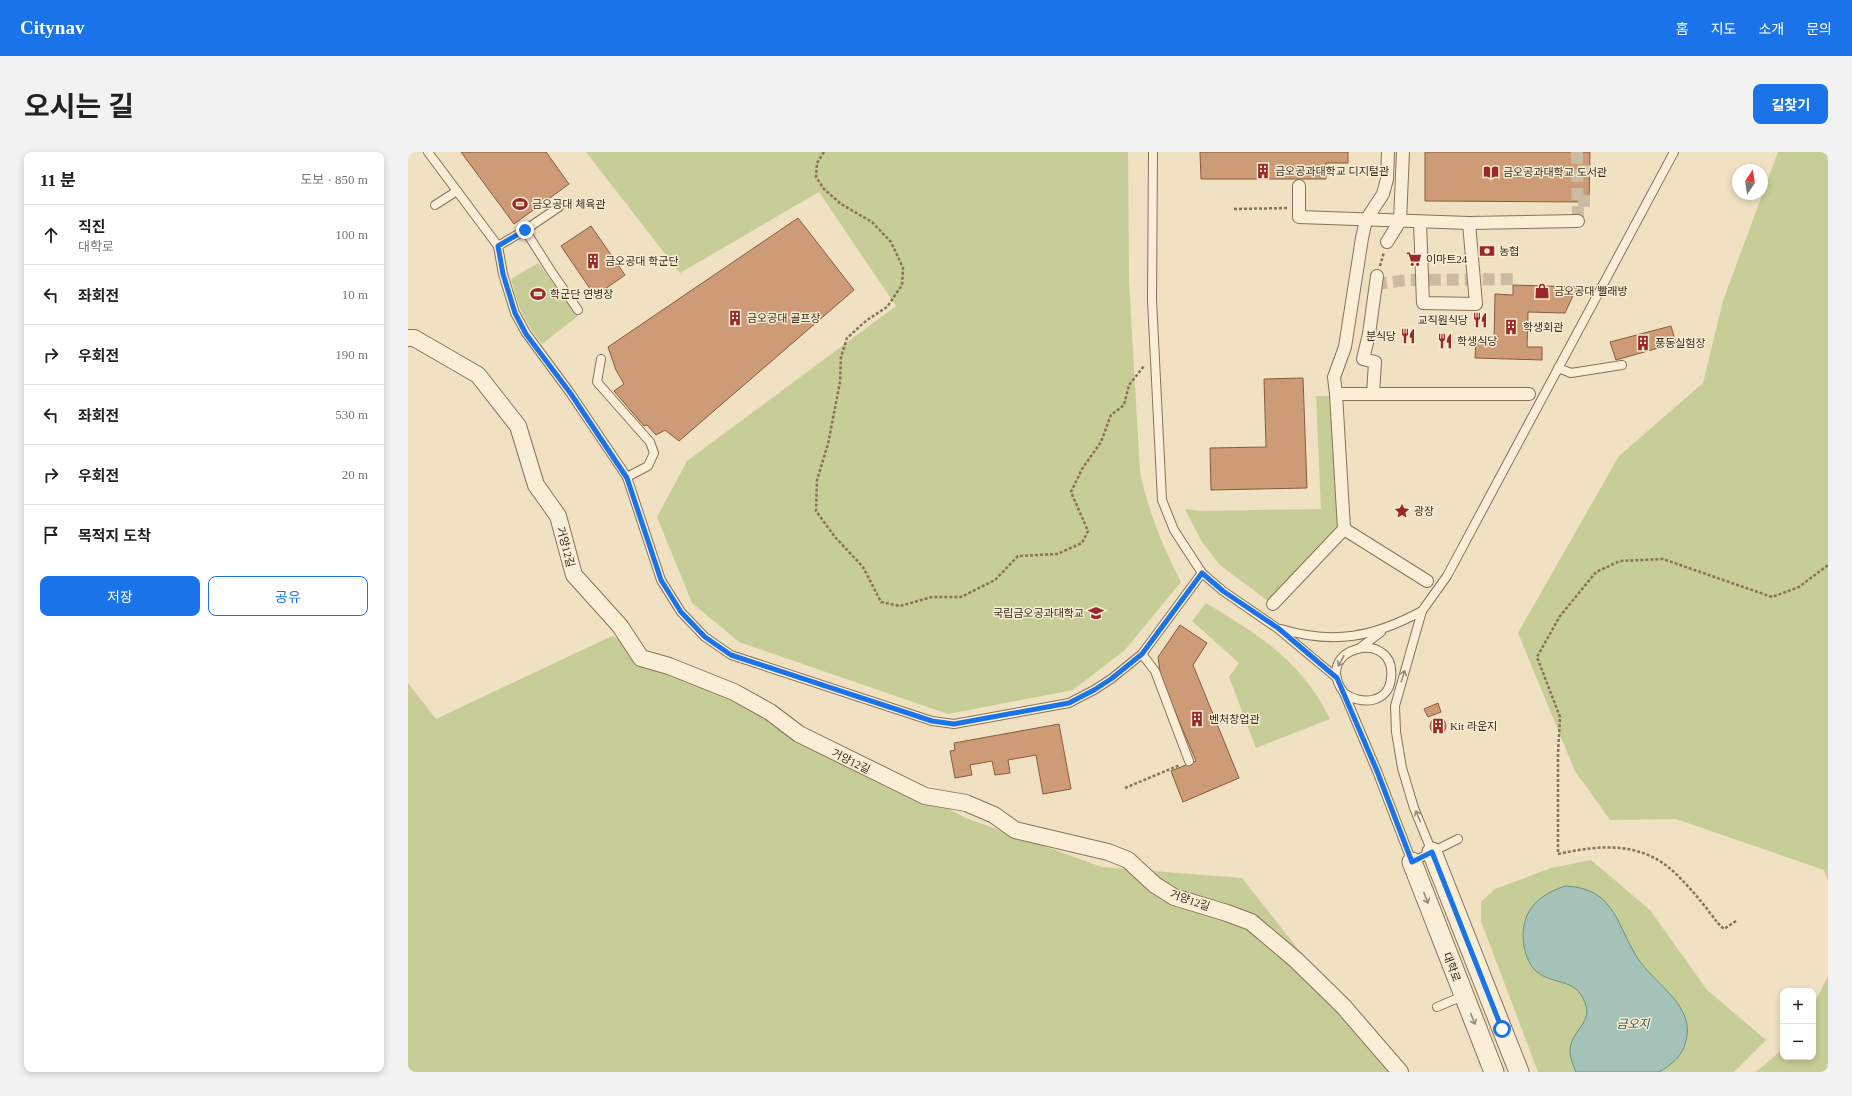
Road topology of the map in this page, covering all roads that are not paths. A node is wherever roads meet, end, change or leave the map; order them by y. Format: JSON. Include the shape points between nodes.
{"nodes":[{"id":1,"x":428,"y":152,"type":"edge"},
{"id":2,"x":1153,"y":152,"type":"edge"},
{"id":3,"x":1388,"y":152,"type":"edge"},
{"id":4,"x":1403,"y":152,"type":"edge"},
{"id":5,"x":1674,"y":152,"type":"edge"},
{"id":6,"x":1299,"y":186,"type":"dead end"},
{"id":7,"x":457,"y":191,"type":"junction"},
{"id":8,"x":435,"y":205,"type":"dead end"},
{"id":9,"x":559,"y":207,"type":"dead end"},
{"id":10,"x":1366,"y":220,"type":"junction"},
{"id":11,"x":1400,"y":221,"type":"junction"},
{"id":12,"x":1578,"y":221,"type":"dead end"},
{"id":13,"x":1420,"y":222,"type":"junction"},
{"id":14,"x":1469,"y":223,"type":"junction"},
{"id":15,"x":525,"y":230,"type":"junction"},
{"id":16,"x":1387,"y":242,"type":"road end"},
{"id":17,"x":498,"y":246,"type":"junction"},
{"id":18,"x":1377,"y":276,"type":"road end"},
{"id":19,"x":1354,"y":296,"type":"junction"},
{"id":20,"x":1373,"y":296,"type":"junction"},
{"id":21,"x":578,"y":310,"type":"dead end"},
{"id":22,"x":408,"y":338,"type":"edge"},
{"id":23,"x":601,"y":359,"type":"dead end"},
{"id":24,"x":1622,"y":365,"type":"dead end"},
{"id":25,"x":1558,"y":368,"type":"junction"},
{"id":26,"x":1336,"y":394,"type":"junction"},
{"id":27,"x":1373,"y":394,"type":"junction"},
{"id":28,"x":1529,"y":394,"type":"dead end"},
{"id":29,"x":627,"y":478,"type":"junction"},
{"id":30,"x":1344,"y":529,"type":"junction"},
{"id":31,"x":1202,"y":573,"type":"junction"},
{"id":32,"x":1427,"y":581,"type":"dead end"},
{"id":33,"x":1273,"y":604,"type":"dead end"},
{"id":34,"x":1422,"y":611,"type":"junction"},
{"id":35,"x":1278,"y":628,"type":"junction"},
{"id":36,"x":1387,"y":628,"type":"junction"},
{"id":37,"x":1361,"y":647,"type":"junction"},
{"id":38,"x":1142,"y":654,"type":"junction"},
{"id":39,"x":1337,"y":678,"type":"junction"},
{"id":40,"x":1391,"y":680,"type":"junction"},
{"id":41,"x":1344,"y":693,"type":"junction"},
{"id":42,"x":1395,"y":706,"type":"junction"},
{"id":43,"x":1189,"y":761,"type":"road end"},
{"id":44,"x":1458,"y":839,"type":"dead end"},
{"id":45,"x":1432,"y":852,"type":"junction"},
{"id":46,"x":1412,"y":862,"type":"junction"},
{"id":47,"x":1463,"y":996,"type":"junction"},
{"id":48,"x":1437,"y":1007,"type":"dead end"},
{"id":49,"x":1400,"y":1072,"type":"edge"},
{"id":50,"x":1494,"y":1072,"type":"edge"},
{"id":51,"x":1519,"y":1072,"type":"edge"}],
"edges":[{"from":1,"to":7,"type":"lane"},
{"from":2,"to":31,"type":"lane","via":[[1152,300],[1162,500],[1174,530]]},
{"from":3,"to":10,"type":"street","via":[[1387,179],[1383,194]]},
{"from":4,"to":11,"type":"street"},
{"from":5,"to":25,"type":"lane"},
{"from":6,"to":10,"type":"street","via":[[1299,217]]},
{"from":7,"to":8,"type":"lane"},
{"from":7,"to":17,"type":"lane"},
{"from":9,"to":15,"type":"lane"},
{"from":10,"to":11,"type":"street"},
{"from":10,"to":19,"type":"street"},
{"from":11,"to":13,"type":"street"},
{"from":11,"to":16,"type":"street"},
{"from":12,"to":14,"type":"street"},
{"from":13,"to":14,"type":"street"},
{"from":13,"to":14,"type":"street","via":[[1423,303],[1476,304]]},
{"from":15,"to":17,"type":"lane"},
{"from":15,"to":21,"type":"lane"},
{"from":17,"to":29,"type":"lane","via":[[503,274],[515,313],[526,334],[571,394]]},
{"from":18,"to":20,"type":"street"},
{"from":19,"to":20,"type":"street"},
{"from":19,"to":26,"type":"street","via":[[1345,347],[1334,377]]},
{"from":20,"to":27,"type":"street","via":[[1369,334],[1363,359],[1375,362]]},
{"from":22,"to":49,"type":"street","name":"거양12길","via":[[414,338],[478,375],[518,426],[536,486],[558,516],[574,575],[620,626],[641,658],[669,666],[734,692],[770,712],[799,734],[925,796],[966,803],[994,815],[1015,830],[1108,852],[1128,860],[1174,897],[1251,922],[1296,960],[1343,1006]]},
{"from":23,"to":29,"type":"lane","via":[[597,382],[650,442],[654,453],[648,466]]},
{"from":24,"to":25,"type":"lane","via":[[1571,373]]},
{"from":25,"to":34,"type":"lane","via":[[1447,576]]},
{"from":26,"to":27,"type":"street"},
{"from":26,"to":30,"type":"street"},
{"from":27,"to":28,"type":"street"},
{"from":29,"to":38,"type":"lane","via":[[661,580],[681,612],[705,637],[731,655],[932,721],[954,724],[1069,703],[1111,679]]},
{"from":30,"to":32,"type":"street"},
{"from":30,"to":33,"type":"street"},
{"from":31,"to":35,"type":"lane","via":[[1223,591]]},
{"from":31,"to":38,"type":"lane"},
{"from":34,"to":36,"type":"lane"},
{"from":42,"to":34,"type":"lane","one_way":true},
{"from":35,"to":36,"type":"lane","via":[[1322,638],[1348,638]]},
{"from":35,"to":39,"type":"lane"},
{"from":36,"to":37,"type":"lane"},
{"from":37,"to":39,"type":"lane","one_way":true,"via":[[1342,658]]},
{"from":37,"to":40,"type":"lane","via":[[1369,647],[1384,656],[1389,663]]},
{"from":38,"to":43,"type":"lane","via":[[1155,671]]},
{"from":39,"to":41,"type":"lane"},
{"from":40,"to":41,"type":"lane","via":[[1383,694],[1368,702],[1351,698]]},
{"from":40,"to":42,"type":"lane"},
{"from":41,"to":46,"type":"lane"},
{"from":45,"to":42,"type":"lane","one_way":true,"via":[[1414,808],[1402,768]]},
{"from":44,"to":45,"type":"lane"},
{"from":45,"to":46,"type":"lane"},
{"from":45,"to":51,"type":"street"},
{"from":46,"to":47,"type":"street","name":"대학로","one_way":true},
{"from":47,"to":48,"type":"lane"},
{"from":47,"to":50,"type":"street","name":"대학로","one_way":true}]}
